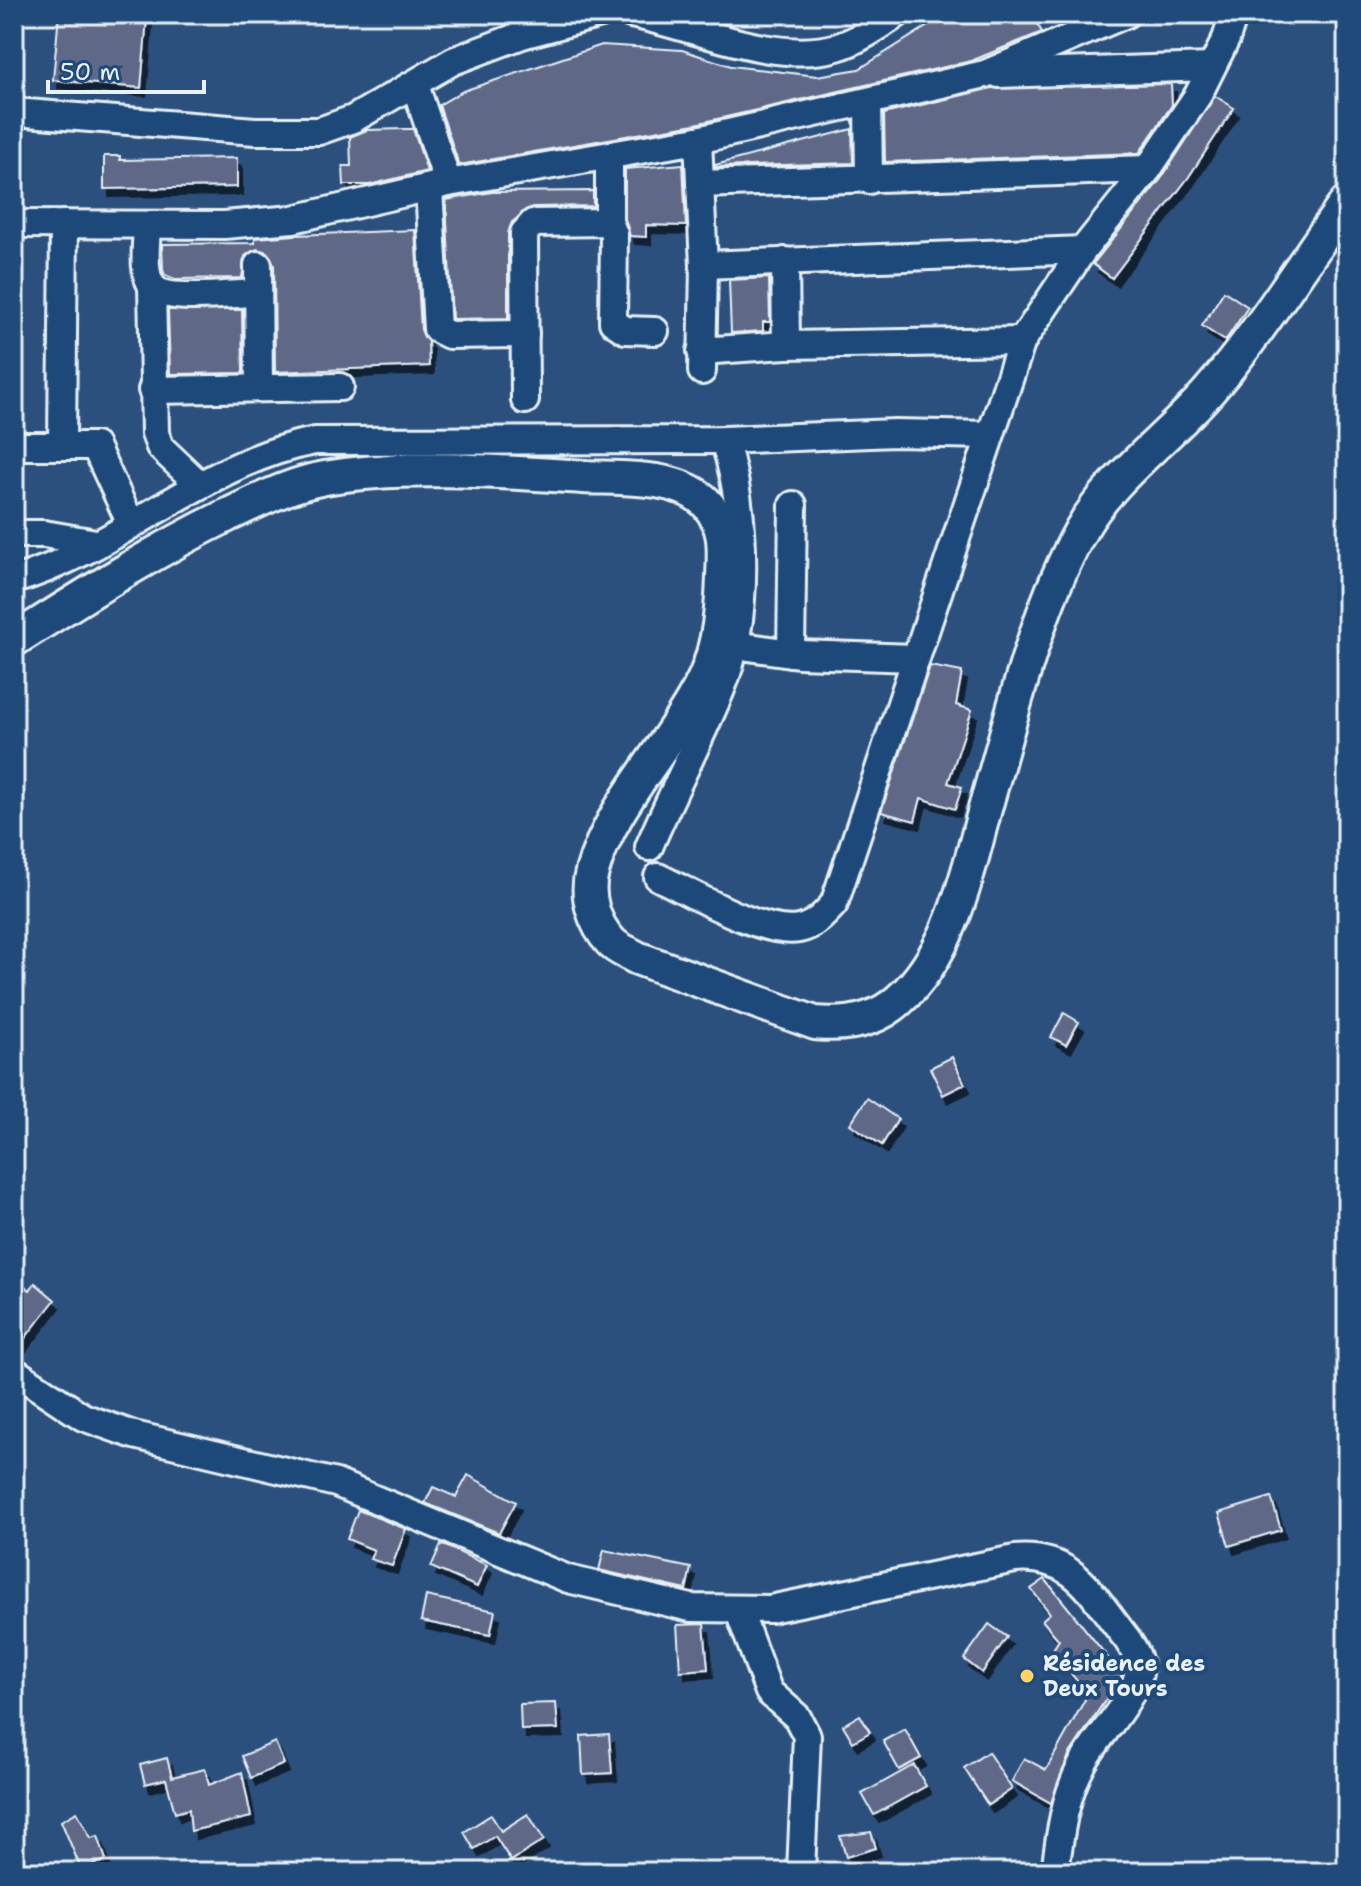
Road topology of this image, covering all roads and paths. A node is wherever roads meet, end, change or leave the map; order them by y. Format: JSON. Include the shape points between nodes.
{"nodes":[{"id":1,"x":601,"y":14,"type":"edge"},
{"id":2,"x":631,"y":14,"type":"edge"},
{"id":3,"x":897,"y":14,"type":"edge"},
{"id":4,"x":1126,"y":14,"type":"edge"},
{"id":5,"x":1234,"y":14,"type":"edge"},
{"id":6,"x":1211,"y":67,"type":"junction"},
{"id":7,"x":985,"y":74,"type":"junction"},
{"id":8,"x":415,"y":85,"type":"junction"},
{"id":9,"x":868,"y":102,"type":"junction"},
{"id":10,"x":14,"y":112,"type":"edge"},
{"id":11,"x":698,"y":140,"type":"junction"},
{"id":12,"x":609,"y":156,"type":"junction"},
{"id":13,"x":1148,"y":169,"type":"junction"},
{"id":14,"x":869,"y":180,"type":"junction"},
{"id":15,"x":700,"y":184,"type":"junction"},
{"id":16,"x":439,"y":186,"type":"junction"},
{"id":17,"x":1347,"y":202,"type":"edge"},
{"id":18,"x":609,"y":222,"type":"junction"},
{"id":19,"x":14,"y":224,"type":"edge"},
{"id":20,"x":64,"y":224,"type":"junction"},
{"id":21,"x":147,"y":225,"type":"junction"},
{"id":22,"x":1083,"y":250,"type":"junction"},
{"id":23,"x":785,"y":261,"type":"junction"},
{"id":24,"x":258,"y":265,"type":"dead end"},
{"id":25,"x":704,"y":265,"type":"junction"},
{"id":26,"x":152,"y":286,"type":"junction"},
{"id":27,"x":258,"y":293,"type":"junction"},
{"id":28,"x":655,"y":331,"type":"dead end"},
{"id":29,"x":525,"y":334,"type":"junction"},
{"id":30,"x":1022,"y":341,"type":"junction"},
{"id":31,"x":786,"y":345,"type":"junction"},
{"id":32,"x":340,"y":387,"type":"dead end"},
{"id":33,"x":259,"y":388,"type":"junction"},
{"id":34,"x":152,"y":390,"type":"junction"},
{"id":35,"x":525,"y":400,"type":"dead end"},
{"id":36,"x":990,"y":435,"type":"junction"},
{"id":37,"x":724,"y":440,"type":"junction"},
{"id":38,"x":62,"y":444,"type":"junction"},
{"id":39,"x":14,"y":446,"type":"edge"},
{"id":40,"x":200,"y":485,"type":"junction"},
{"id":41,"x":793,"y":505,"type":"dead end"},
{"id":42,"x":130,"y":522,"type":"junction"},
{"id":43,"x":14,"y":534,"type":"edge"},
{"id":44,"x":96,"y":543,"type":"junction"},
{"id":45,"x":14,"y":580,"type":"edge"},
{"id":46,"x":14,"y":640,"type":"edge"},
{"id":47,"x":734,"y":645,"type":"junction"},
{"id":48,"x":791,"y":653,"type":"junction"},
{"id":49,"x":915,"y":658,"type":"junction"},
{"id":50,"x":649,"y":847,"type":"dead end"},
{"id":51,"x":658,"y":877,"type":"dead end"},
{"id":52,"x":14,"y":1371,"type":"edge"},
{"id":53,"x":738,"y":1609,"type":"junction"},
{"id":54,"x":801,"y":1872,"type":"edge"},
{"id":55,"x":1055,"y":1872,"type":"edge"}],
"edges":[{"from":1,"to":8,"type":"street","via":[[453,61]]},
{"from":2,"to":3,"type":"street","via":[[727,40],[806,50],[837,47]]},
{"from":4,"to":7,"type":"street"},
{"from":5,"to":6,"type":"street"},
{"from":6,"to":7,"type":"street"},
{"from":6,"to":13,"type":"street"},
{"from":7,"to":9,"type":"street"},
{"from":8,"to":10,"type":"street","via":[[319,131]]},
{"from":8,"to":16,"type":"street"},
{"from":9,"to":11,"type":"street"},
{"from":9,"to":14,"type":"street"},
{"from":11,"to":12,"type":"street"},
{"from":11,"to":15,"type":"street"},
{"from":12,"to":16,"type":"street"},
{"from":12,"to":18,"type":"street"},
{"from":13,"to":14,"type":"street"},
{"from":13,"to":22,"type":"street"},
{"from":14,"to":15,"type":"street"},
{"from":15,"to":25,"type":"street"},
{"from":16,"to":21,"type":"street","via":[[293,219]]},
{"from":16,"to":29,"type":"street","via":[[437,329],[449,335]]},
{"from":17,"to":46,"type":"main road","via":[[1211,389],[1083,527],[1024,677],[951,918],[925,971],[900,1000],[863,1021],[815,1023],[637,958],[612,944],[591,905],[592,871],[614,824],[701,685],[716,637],[723,529],[706,503],[686,490],[628,479],[518,474],[327,478],[255,502],[168,544]]},
{"from":18,"to":28,"type":"street","via":[[614,234],[613,322],[625,330]]},
{"from":18,"to":29,"type":"street","via":[[528,226]]},
{"from":19,"to":20,"type":"street"},
{"from":20,"to":21,"type":"street"},
{"from":20,"to":38,"type":"street"},
{"from":21,"to":26,"type":"street"},
{"from":22,"to":23,"type":"street"},
{"from":22,"to":30,"type":"street"},
{"from":23,"to":25,"type":"street"},
{"from":23,"to":31,"type":"street"},
{"from":24,"to":27,"type":"street"},
{"from":25,"to":31,"type":"street","via":[[702,361]]},
{"from":26,"to":27,"type":"street","via":[[172,295]]},
{"from":26,"to":34,"type":"street"},
{"from":27,"to":33,"type":"street"},
{"from":29,"to":35,"type":"street"},
{"from":30,"to":31,"type":"street"},
{"from":30,"to":36,"type":"street"},
{"from":32,"to":33,"type":"street"},
{"from":33,"to":34,"type":"street"},
{"from":34,"to":40,"type":"street","via":[[160,447]]},
{"from":36,"to":37,"type":"street"},
{"from":36,"to":49,"type":"street"},
{"from":37,"to":40,"type":"street","via":[[315,441],[291,445]]},
{"from":37,"to":47,"type":"street","via":[[736,474],[741,542]]},
{"from":38,"to":39,"type":"street"},
{"from":38,"to":42,"type":"street","via":[[95,446]]},
{"from":40,"to":42,"type":"street"},
{"from":41,"to":48,"type":"street"},
{"from":42,"to":44,"type":"street"},
{"from":43,"to":44,"type":"street"},
{"from":44,"to":45,"type":"street"},
{"from":47,"to":48,"type":"street"},
{"from":47,"to":50,"type":"street","via":[[721,690]]},
{"from":48,"to":49,"type":"street"},
{"from":49,"to":51,"type":"street","via":[[834,904],[820,920],[800,929],[774,930]]},
{"from":52,"to":53,"type":"street","via":[[83,1417],[134,1435],[336,1483],[568,1579],[691,1608]]},
{"from":53,"to":54,"type":"street","via":[[769,1692],[797,1717],[807,1736]]},
{"from":53,"to":55,"type":"street","via":[[770,1609],[1015,1559],[1063,1564],[1136,1651],[1139,1667],[1135,1684],[1081,1767],[1062,1822]]}]}
